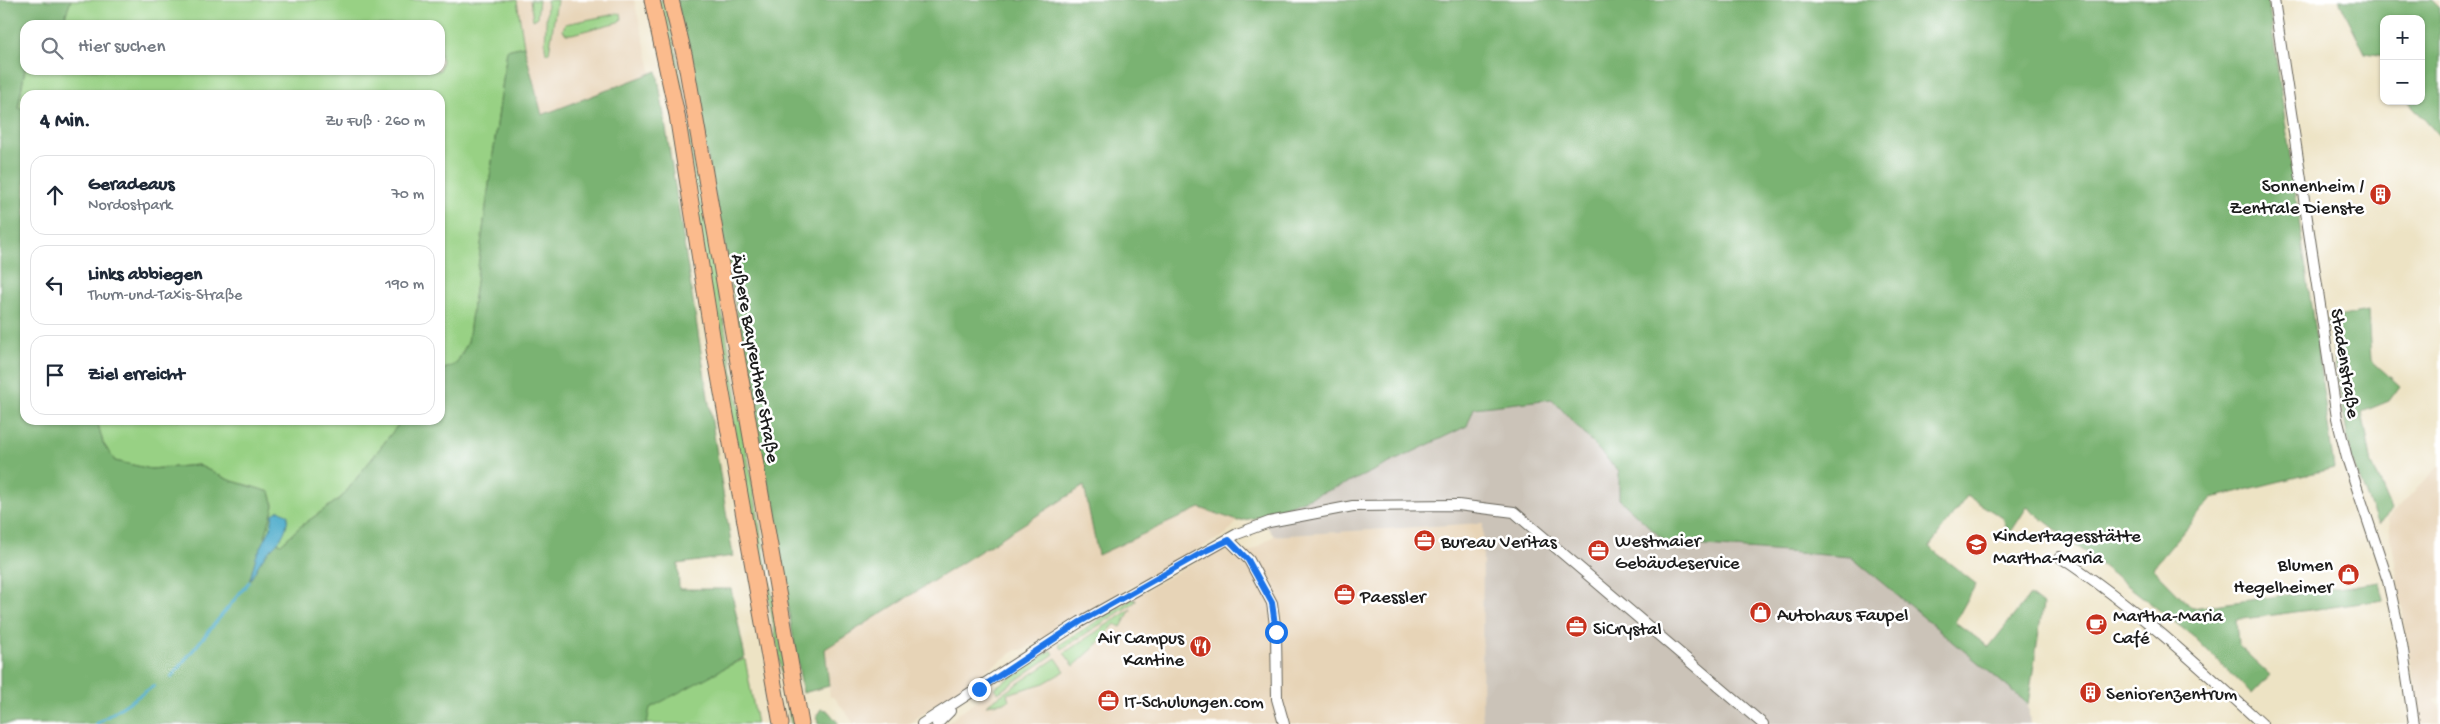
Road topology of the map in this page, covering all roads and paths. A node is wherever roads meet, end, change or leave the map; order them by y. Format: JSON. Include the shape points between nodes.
{"nodes":[{"id":1,"x":652,"y":0,"type":"edge"},
{"id":2,"x":671,"y":0,"type":"edge"},
{"id":3,"x":2274,"y":0,"type":"edge"},
{"id":4,"x":1229,"y":540,"type":"junction"},
{"id":5,"x":2060,"y":557,"type":"dead end"},
{"id":6,"x":960,"y":702,"type":"junction"},
{"id":7,"x":781,"y":724,"type":"edge"},
{"id":8,"x":801,"y":724,"type":"edge"},
{"id":9,"x":922,"y":724,"type":"edge"},
{"id":10,"x":937,"y":724,"type":"edge"},
{"id":11,"x":1284,"y":724,"type":"edge"},
{"id":12,"x":1764,"y":724,"type":"edge"},
{"id":13,"x":2262,"y":724,"type":"edge"},
{"id":14,"x":2414,"y":724,"type":"edge"}],
"edges":[{"from":1,"to":7,"type":"main road","name":"Äußere Bayreuther Straße","via":[[677,115],[714,348]]},
{"from":2,"to":8,"type":"main road","name":"Äußere Bayreuther Straße","via":[[685,58]]},
{"from":3,"to":14,"type":"street","name":"Stadenstraße","via":[[2337,418],[2388,581],[2402,644]]},
{"from":4,"to":6,"type":"street","via":[[1080,622]]},
{"from":4,"to":11,"type":"street","via":[[1248,560],[1272,603],[1277,699]]},
{"from":4,"to":12,"type":"street","via":[[1269,522],[1353,506],[1458,505],[1514,512]]},
{"from":5,"to":13,"type":"street","via":[[2094,580],[2180,650]]},
{"from":6,"to":9,"type":"street"},
{"from":6,"to":10,"type":"street"}]}
